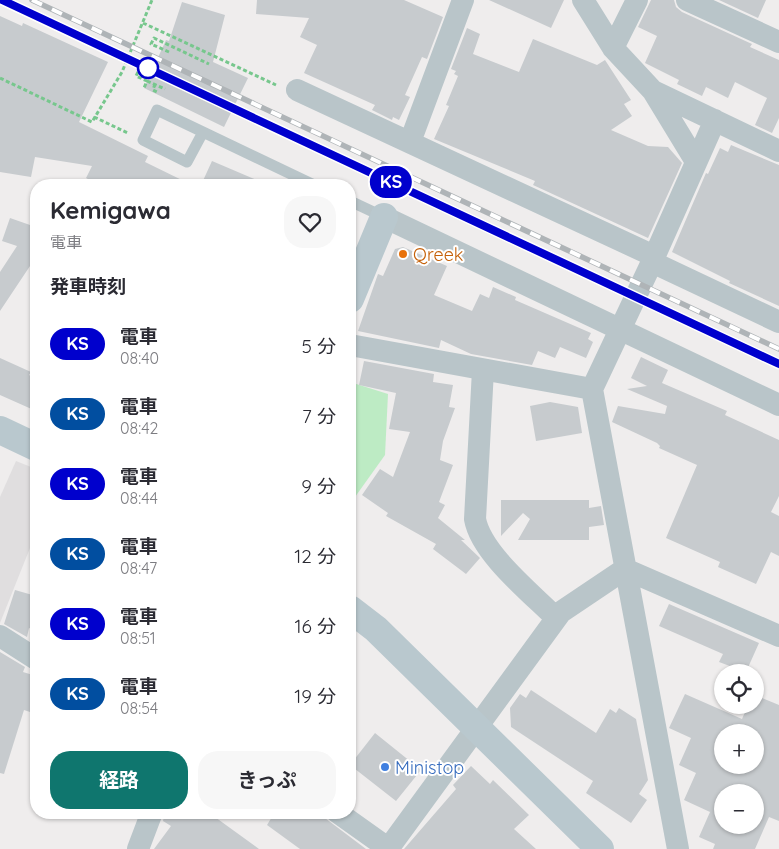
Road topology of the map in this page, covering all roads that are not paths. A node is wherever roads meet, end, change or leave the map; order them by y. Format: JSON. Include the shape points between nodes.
{"nodes":[{"id":1,"x":463,"y":0,"type":"edge"},
{"id":2,"x":583,"y":0,"type":"edge"},
{"id":3,"x":637,"y":0,"type":"edge"},
{"id":4,"x":687,"y":0,"type":"edge"},
{"id":5,"x":779,"y":42,"type":"edge"},
{"id":6,"x":613,"y":48,"type":"junction"},
{"id":7,"x":297,"y":90,"type":"road end"},
{"id":8,"x":653,"y":91,"type":"junction"},
{"id":9,"x":715,"y":120,"type":"junction"},
{"id":10,"x":202,"y":134,"type":"junction"},
{"id":11,"x":410,"y":142,"type":"junction"},
{"id":12,"x":779,"y":150,"type":"edge"},
{"id":13,"x":695,"y":160,"type":"junction"},
{"id":14,"x":301,"y":179,"type":"edge"},
{"id":15,"x":356,"y":205,"type":"edge"},
{"id":16,"x":384,"y":217,"type":"junction"},
{"id":17,"x":653,"y":259,"type":"junction"},
{"id":18,"x":356,"y":278,"type":"edge"},
{"id":19,"x":779,"y":322,"type":"edge"},
{"id":20,"x":618,"y":330,"type":"junction"},
{"id":21,"x":356,"y":346,"type":"edge"},
{"id":22,"x":483,"y":370,"type":"junction"},
{"id":23,"x":592,"y":389,"type":"junction"},
{"id":24,"x":779,"y":405,"type":"edge"},
{"id":25,"x":0,"y":430,"type":"edge"},
{"id":26,"x":30,"y":444,"type":"edge"},
{"id":27,"x":625,"y":569,"type":"junction"},
{"id":28,"x":356,"y":614,"type":"edge"},
{"id":29,"x":556,"y":618,"type":"junction"},
{"id":30,"x":0,"y":636,"type":"edge"},
{"id":31,"x":779,"y":636,"type":"edge"},
{"id":32,"x":30,"y":655,"type":"edge"},
{"id":33,"x":475,"y":729,"type":"junction"},
{"id":34,"x":149,"y":819,"type":"edge"},
{"id":35,"x":347,"y":819,"type":"edge"},
{"id":36,"x":138,"y":849,"type":"edge"},
{"id":37,"x":388,"y":849,"type":"edge"},
{"id":38,"x":600,"y":849,"type":"edge"},
{"id":39,"x":678,"y":849,"type":"edge"}],
"edges":[{"from":1,"to":11,"type":"street"},
{"from":2,"to":6,"type":"street"},
{"from":3,"to":6,"type":"street"},
{"from":4,"to":5,"type":"street"},
{"from":6,"to":8,"type":"street"},
{"from":7,"to":11,"type":"street"},
{"from":8,"to":9,"type":"street"},
{"from":8,"to":13,"type":"street"},
{"from":9,"to":12,"type":"street"},
{"from":9,"to":13,"type":"street"},
{"from":10,"to":10,"type":"lane","via":[[187,162],[143,140],[157,110]]},
{"from":10,"to":14,"type":"lane"},
{"from":11,"to":17,"type":"street"},
{"from":13,"to":17,"type":"street"},
{"from":15,"to":16,"type":"lane"},
{"from":16,"to":18,"type":"street","via":[[363,253]]},
{"from":16,"to":20,"type":"street"},
{"from":17,"to":19,"type":"street"},
{"from":17,"to":20,"type":"street"},
{"from":20,"to":23,"type":"street"},
{"from":20,"to":24,"type":"street"},
{"from":21,"to":22,"type":"street"},
{"from":22,"to":23,"type":"street"},
{"from":22,"to":29,"type":"street","via":[[477,533],[489,550]]},
{"from":23,"to":27,"type":"street"},
{"from":25,"to":26,"type":"street"},
{"from":27,"to":29,"type":"street","via":[[560,612]]},
{"from":27,"to":31,"type":"street"},
{"from":27,"to":39,"type":"street"},
{"from":28,"to":33,"type":"street"},
{"from":29,"to":33,"type":"street"},
{"from":30,"to":32,"type":"street"},
{"from":33,"to":37,"type":"street"},
{"from":33,"to":38,"type":"street"},
{"from":34,"to":36,"type":"street"},
{"from":35,"to":37,"type":"street"}]}
